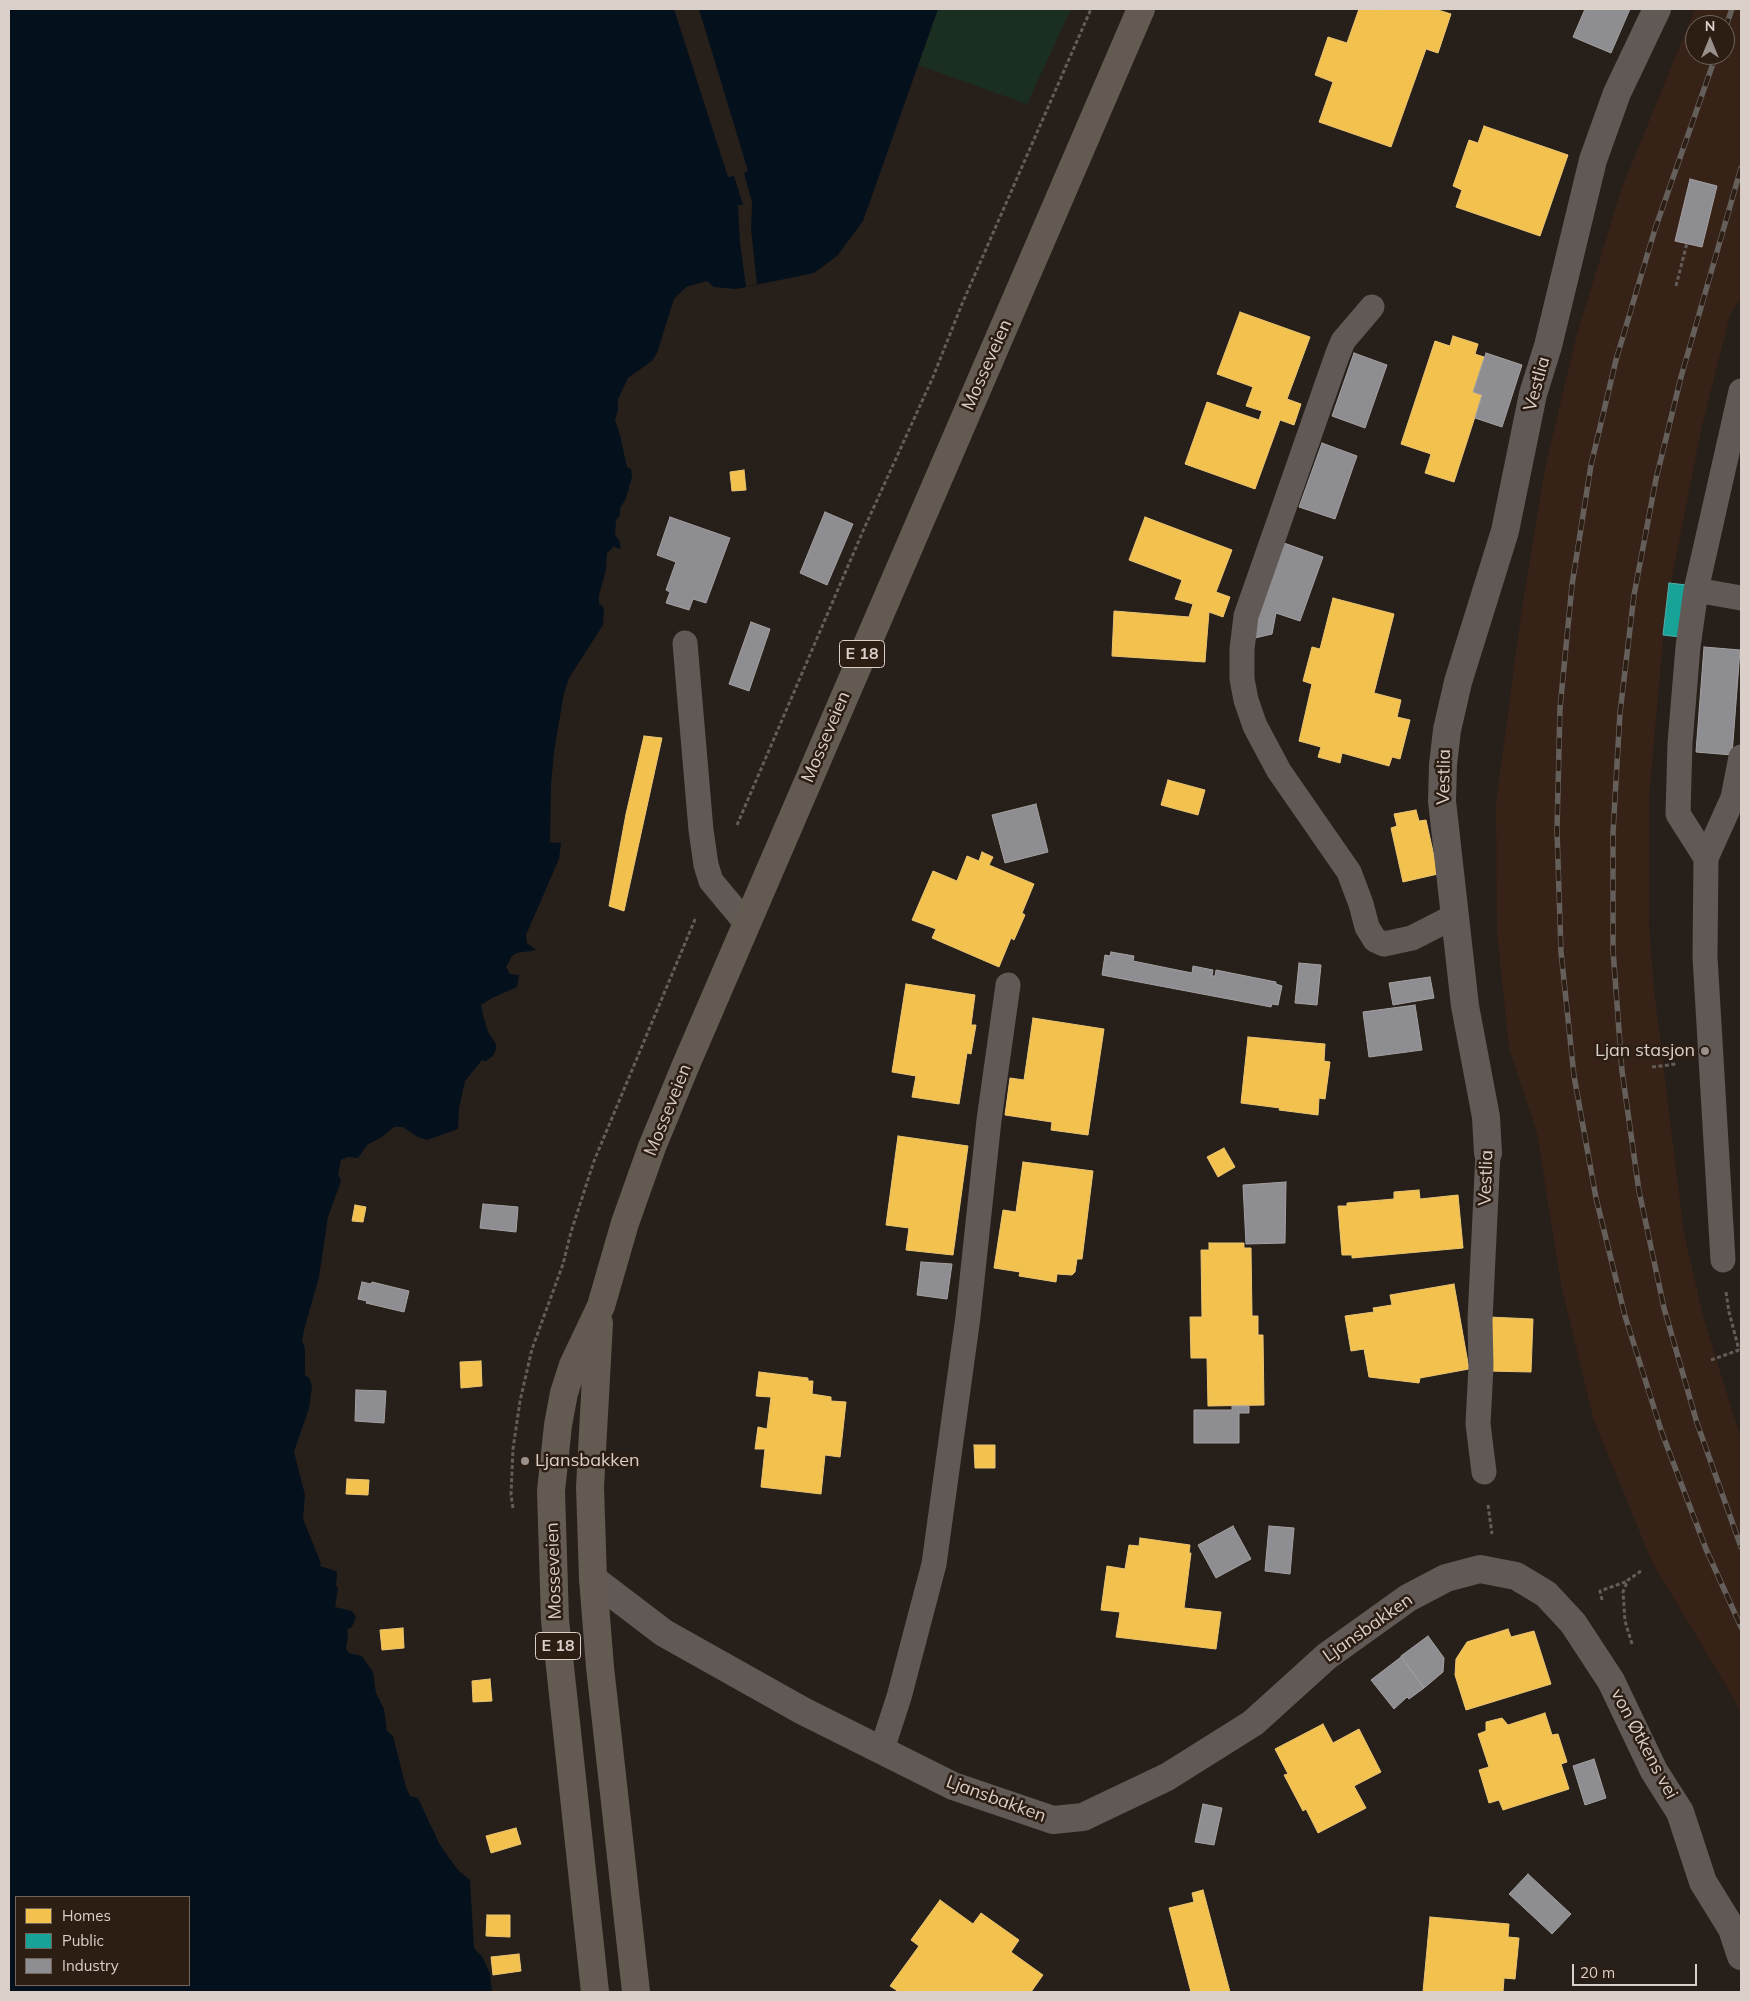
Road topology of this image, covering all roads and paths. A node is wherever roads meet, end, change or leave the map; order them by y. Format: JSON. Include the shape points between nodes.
{"nodes":[{"id":1,"x":1090,"y":9,"type":"edge"},
{"id":2,"x":1141,"y":9,"type":"edge"},
{"id":3,"x":1656,"y":9,"type":"edge"},
{"id":4,"x":1687,"y":243,"type":"dead end"},
{"id":5,"x":1676,"y":286,"type":"dead end"},
{"id":6,"x":1372,"y":307,"type":"dead end"},
{"id":7,"x":1741,"y":392,"type":"edge"},
{"id":8,"x":1696,"y":590,"type":"junction"},
{"id":9,"x":1741,"y":598,"type":"edge"},
{"id":10,"x":685,"y":643,"type":"dead end"},
{"id":11,"x":1741,"y":757,"type":"edge"},
{"id":12,"x":735,"y":828,"type":"dead end"},
{"id":13,"x":1706,"y":858,"type":"junction"},
{"id":14,"x":711,"y":881,"type":"junction"},
{"id":15,"x":1455,"y":916,"type":"junction"},
{"id":16,"x":746,"y":923,"type":"junction"},
{"id":17,"x":1008,"y":985,"type":"dead end"},
{"id":18,"x":1663,"y":1065,"type":"dead end"},
{"id":19,"x":1652,"y":1066,"type":"dead end"},
{"id":20,"x":1488,"y":1153,"type":"joint"},
{"id":21,"x":1723,"y":1260,"type":"joint"},
{"id":22,"x":601,"y":1306,"type":"junction"},
{"id":23,"x":1740,"y":1350,"type":"edge"},
{"id":24,"x":1711,"y":1360,"type":"dead end"},
{"id":25,"x":526,"y":1371,"type":"dead end"},
{"id":26,"x":1484,"y":1472,"type":"joint"},
{"id":27,"x":1497,"y":1572,"type":"junction"},
{"id":28,"x":593,"y":1579,"type":"junction"},
{"id":29,"x":1628,"y":1580,"type":"dead end"},
{"id":30,"x":1601,"y":1594,"type":"dead end"},
{"id":31,"x":882,"y":1749,"type":"junction"},
{"id":32,"x":1741,"y":1956,"type":"edge"},
{"id":33,"x":595,"y":1992,"type":"edge"},
{"id":34,"x":636,"y":1992,"type":"edge"}],
"edges":[{"from":1,"to":12,"type":"path"},
{"from":2,"to":16,"type":"highway","name":"Mosseveien","number":"E 18"},
{"from":3,"to":15,"type":"street","name":"Vestlia","via":[[1617,93],[1593,160],[1531,403],[1506,531],[1458,682],[1447,730],[1442,801]]},
{"from":4,"to":5,"type":"path"},
{"from":6,"to":15,"type":"lane","via":[[1343,341],[1337,356],[1249,608],[1242,649],[1242,679],[1255,726],[1280,771],[1348,872],[1367,927],[1376,940],[1384,944],[1412,938]]},
{"from":7,"to":8,"type":"lane"},
{"from":8,"to":9,"type":"lane"},
{"from":8,"to":13,"type":"lane","via":[[1680,743],[1678,814]]},
{"from":10,"to":14,"type":"lane","via":[[701,830]]},
{"from":11,"to":13,"type":"lane","via":[[1734,798]]},
{"from":13,"to":21,"type":"lane","via":[[1705,957]]},
{"from":14,"to":16,"type":"lane"},
{"from":14,"to":25,"type":"path","via":[[594,1161],[564,1264]]},
{"from":15,"to":20,"type":"street","name":"Vestlia","via":[[1465,1006],[1486,1117]]},
{"from":16,"to":22,"type":"highway","name":"Mosseveien","number":"E 18","via":[[652,1147]]},
{"from":17,"to":31,"type":"lane","via":[[934,1564]]},
{"from":18,"to":19,"type":"path"},
{"from":20,"to":26,"type":"lane","name":"Vestlia","via":[[1478,1424]]},
{"from":21,"to":23,"type":"path","via":[[1729,1312]]},
{"from":22,"to":28,"type":"highway","name":"Mosseveien","number":"E 18","via":[[590,1487]]},
{"from":22,"to":33,"type":"highway","name":"Mosseveien","number":"E 18","via":[[573,1365],[564,1393],[551,1491],[555,1620]]},
{"from":23,"to":24,"type":"path"},
{"from":26,"to":27,"type":"path"},
{"from":27,"to":31,"type":"street","name":"Ljansbakken","via":[[1480,1569],[1446,1578],[1408,1598],[1327,1656],[1252,1723],[1167,1778],[1083,1817],[1053,1820],[1044,1817],[953,1786]]},
{"from":27,"to":32,"type":"street","name":"von Øtkens vei","via":[[1516,1576],[1546,1594],[1573,1623],[1611,1681],[1654,1771],[1680,1812],[1703,1882],[1732,1929]]},
{"from":28,"to":31,"type":"street","name":"Ljansbakken","via":[[664,1633],[803,1711]]},
{"from":28,"to":34,"type":"highway","name":"Mosseveien","number":"E 18"},
{"from":29,"to":30,"type":"path","via":[[1600,1591]]}]}
